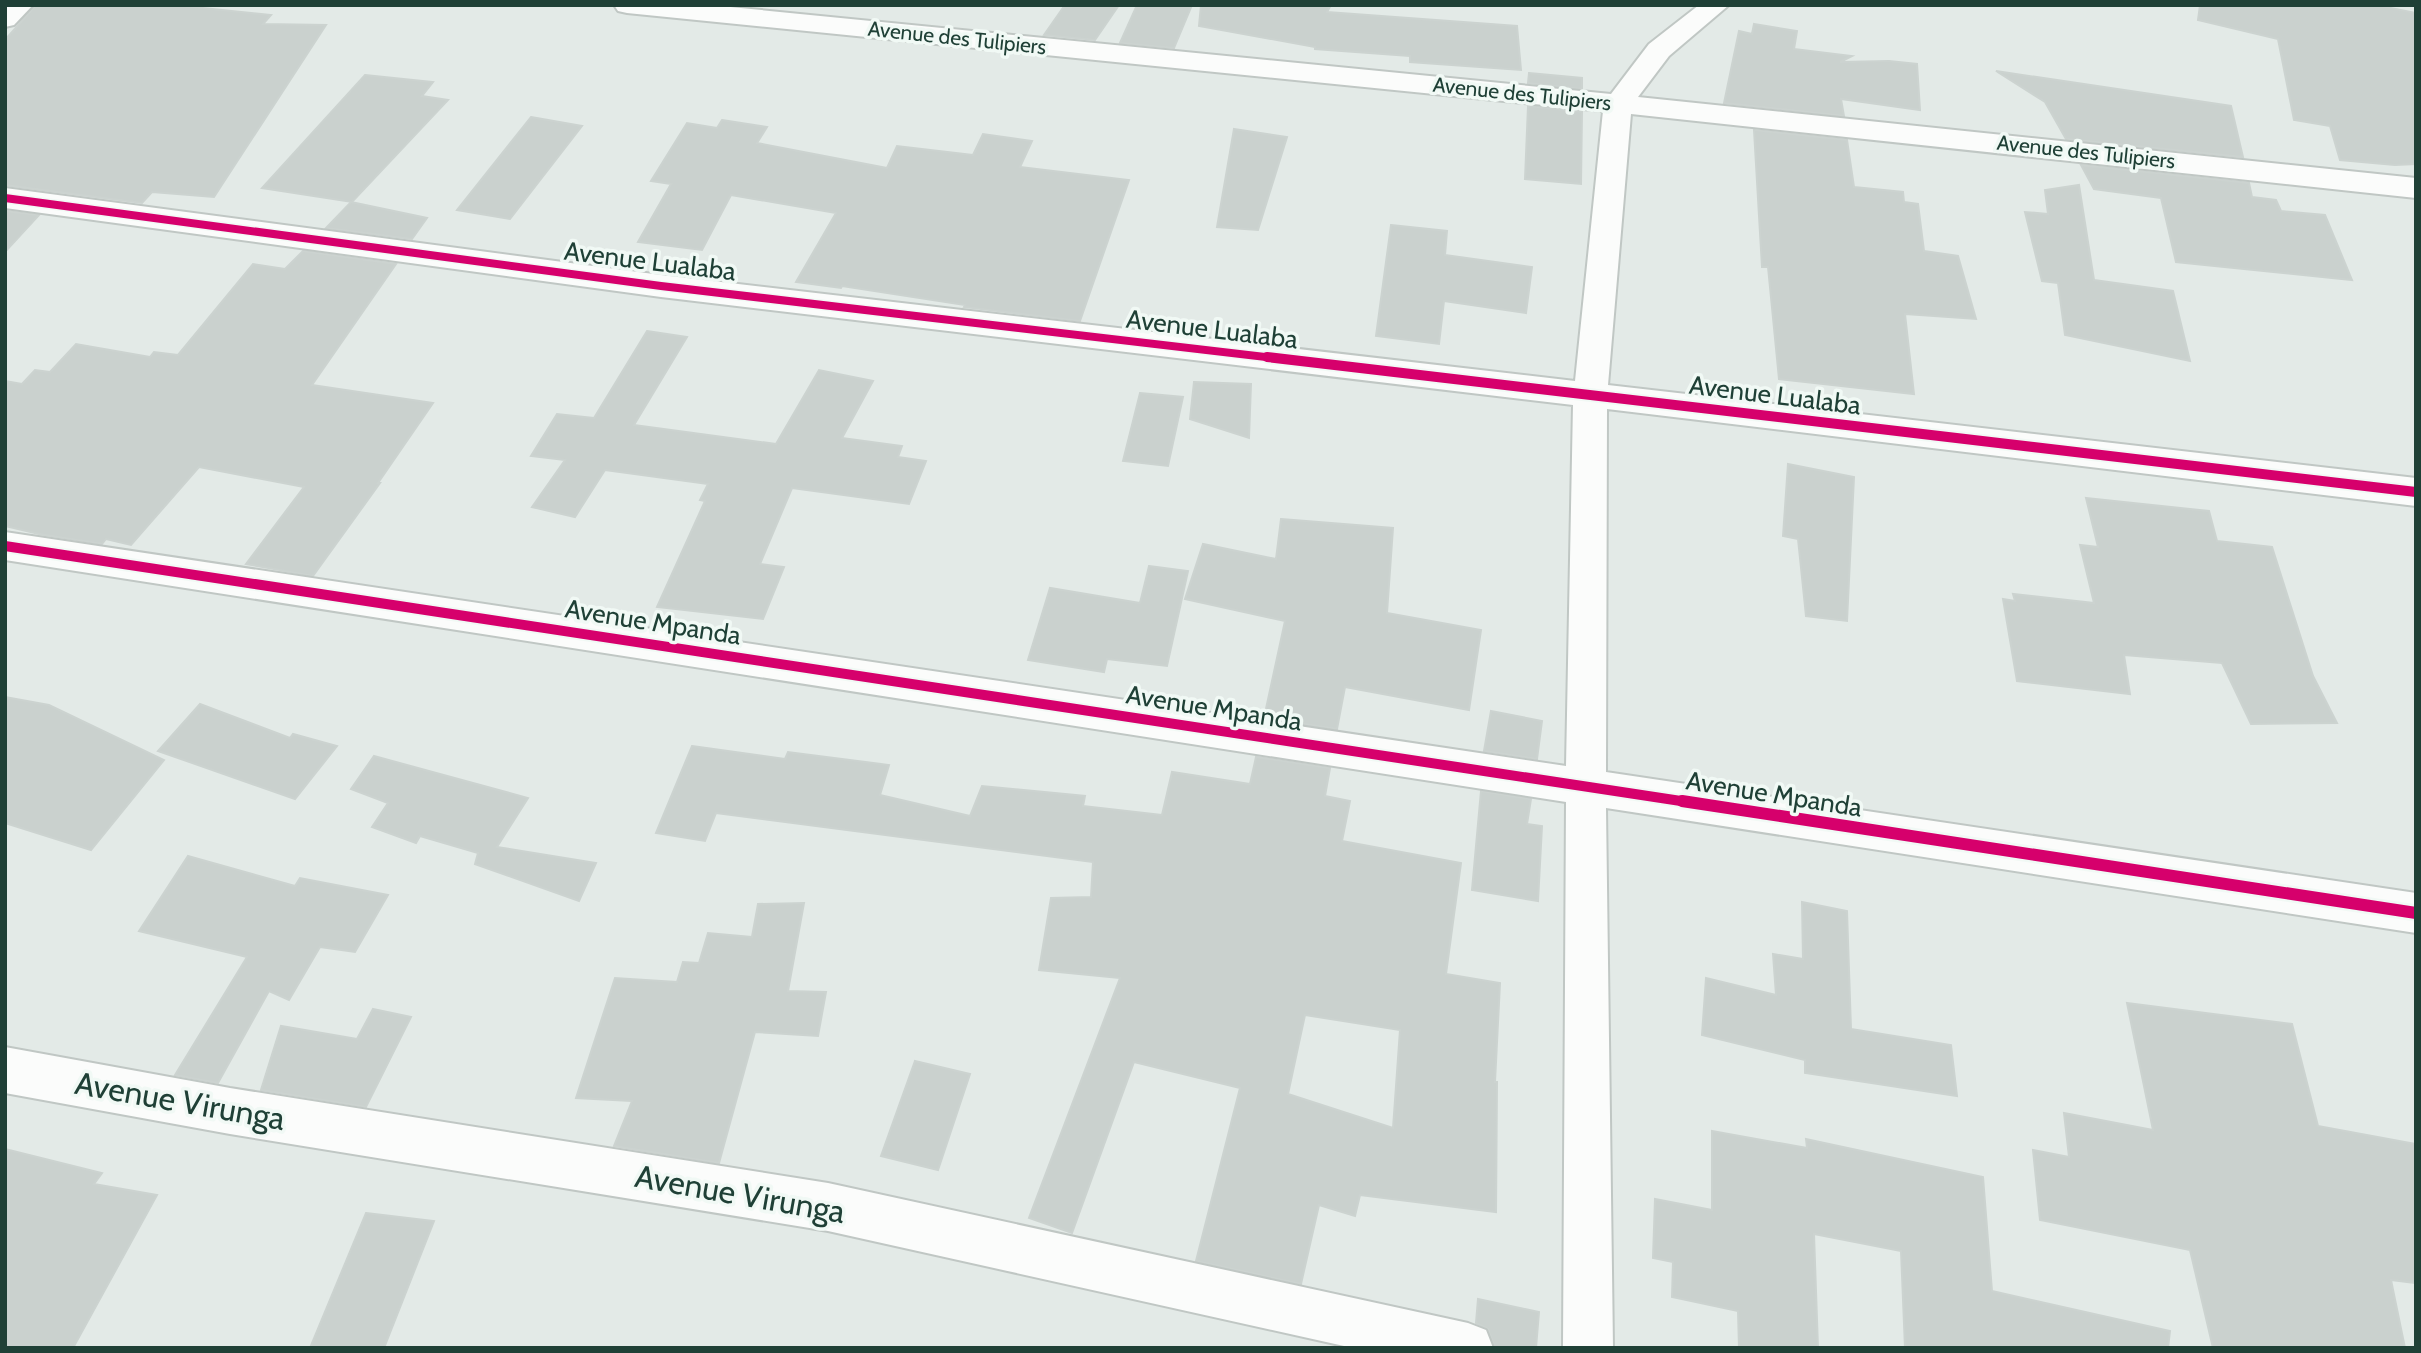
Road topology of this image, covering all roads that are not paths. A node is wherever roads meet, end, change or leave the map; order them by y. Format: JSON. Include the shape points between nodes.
{"nodes":[{"id":1,"x":20,"y":5,"type":"edge"},
{"id":2,"x":627,"y":5,"type":"edge"},
{"id":3,"x":1716,"y":5,"type":"edge"},
{"id":4,"x":5,"y":19,"type":"edge"},
{"id":5,"x":1618,"y":104,"type":"junction"},
{"id":6,"x":2416,"y":188,"type":"edge"},
{"id":7,"x":5,"y":198,"type":"edge"},
{"id":8,"x":1590,"y":396,"type":"junction"},
{"id":9,"x":2416,"y":492,"type":"edge"},
{"id":10,"x":5,"y":546,"type":"edge"},
{"id":11,"x":1586,"y":788,"type":"junction"},
{"id":12,"x":2416,"y":912,"type":"edge"},
{"id":13,"x":5,"y":1070,"type":"edge"},
{"id":14,"x":1468,"y":1348,"type":"edge"},
{"id":15,"x":1588,"y":1348,"type":"edge"}],
"edges":[{"from":1,"to":4,"type":"street"},
{"from":2,"to":5,"type":"street","name":"Avenue des Tulipiers"},
{"from":3,"to":5,"type":"street","via":[[1659,50]]},
{"from":5,"to":6,"type":"street","name":"Avenue des Tulipiers"},
{"from":5,"to":8,"type":"street"},
{"from":7,"to":8,"type":"street","name":"Avenue Lualaba","via":[[662,286]]},
{"from":8,"to":9,"type":"street","name":"Avenue Lualaba"},
{"from":8,"to":11,"type":"street"},
{"from":10,"to":11,"type":"street","name":"Avenue Mpanda"},
{"from":11,"to":12,"type":"street","name":"Avenue Mpanda"},
{"from":11,"to":15,"type":"street"},
{"from":13,"to":14,"type":"street","name":"Avenue Virunga","via":[[828,1207]]}]}
